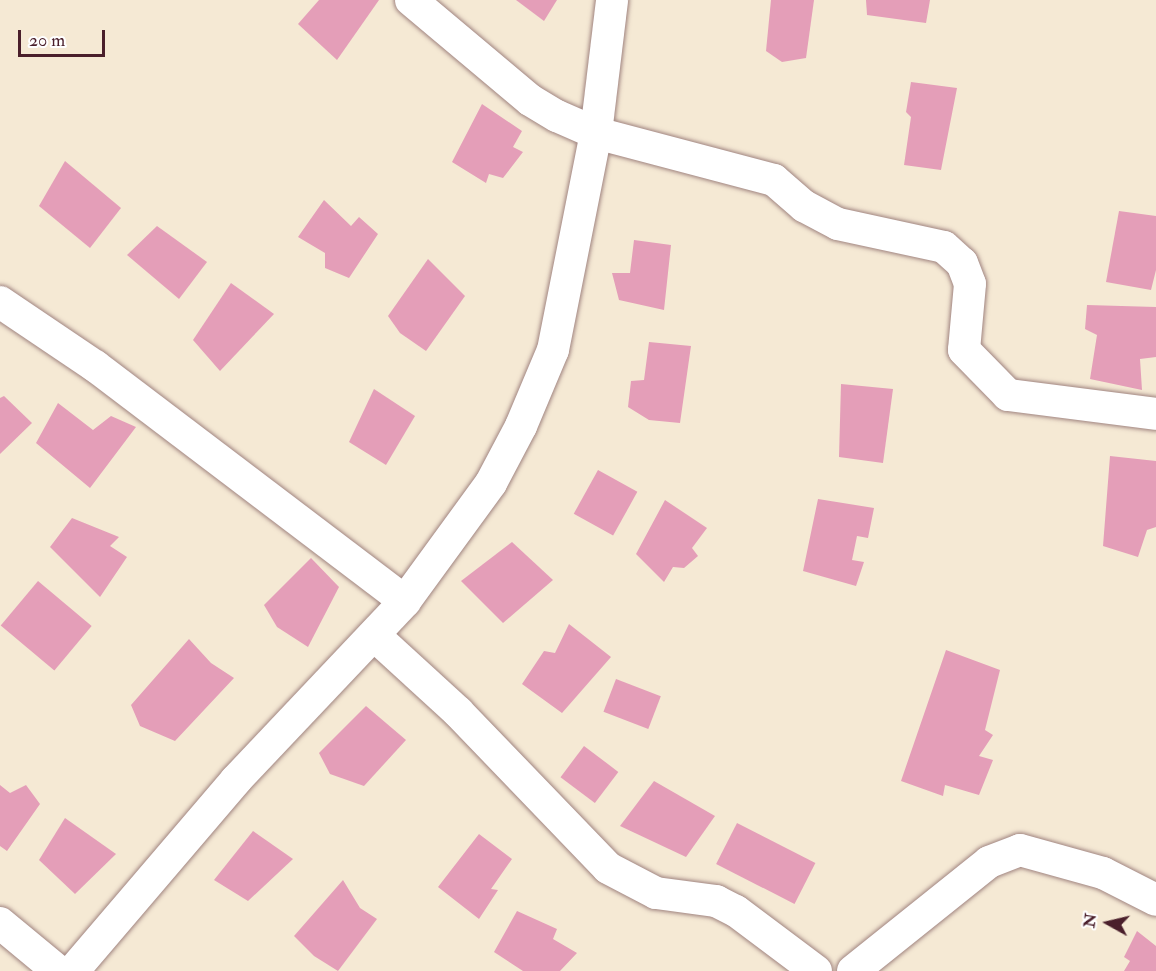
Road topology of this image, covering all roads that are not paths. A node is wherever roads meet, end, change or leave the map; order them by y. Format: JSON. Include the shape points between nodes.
{"nodes":[{"id":1,"x":411,"y":0,"type":"edge"},
{"id":2,"x":612,"y":0,"type":"edge"},
{"id":3,"x":596,"y":133,"type":"junction"},
{"id":4,"x":0,"y":302,"type":"edge"},
{"id":5,"x":1156,"y":414,"type":"edge"},
{"id":6,"x":405,"y":601,"type":"junction"},
{"id":7,"x":374,"y":635,"type":"junction"},
{"id":8,"x":1156,"y":900,"type":"edge"},
{"id":9,"x":0,"y":923,"type":"edge"},
{"id":10,"x":57,"y":971,"type":"edge"},
{"id":11,"x":72,"y":971,"type":"edge"},
{"id":12,"x":816,"y":971,"type":"edge"},
{"id":13,"x":853,"y":971,"type":"edge"}],
"edges":[{"from":1,"to":3,"type":"street","via":[[530,100]]},
{"from":2,"to":3,"type":"street"},
{"from":3,"to":5,"type":"street","via":[[748,171],[774,180],[804,206],[838,224],[944,247],[962,263],[970,284],[964,350],[1008,395]]},
{"from":3,"to":6,"type":"street","via":[[553,350],[521,426],[491,483]]},
{"from":4,"to":6,"type":"street","via":[[95,366]]},
{"from":6,"to":7,"type":"street"},
{"from":7,"to":11,"type":"street","via":[[228,789]]},
{"from":7,"to":12,"type":"street","via":[[458,711],[608,868],[657,893],[716,901],[736,911]]},
{"from":8,"to":13,"type":"street","via":[[1103,873],[1020,850],[989,862]]},
{"from":9,"to":10,"type":"street"}]}
